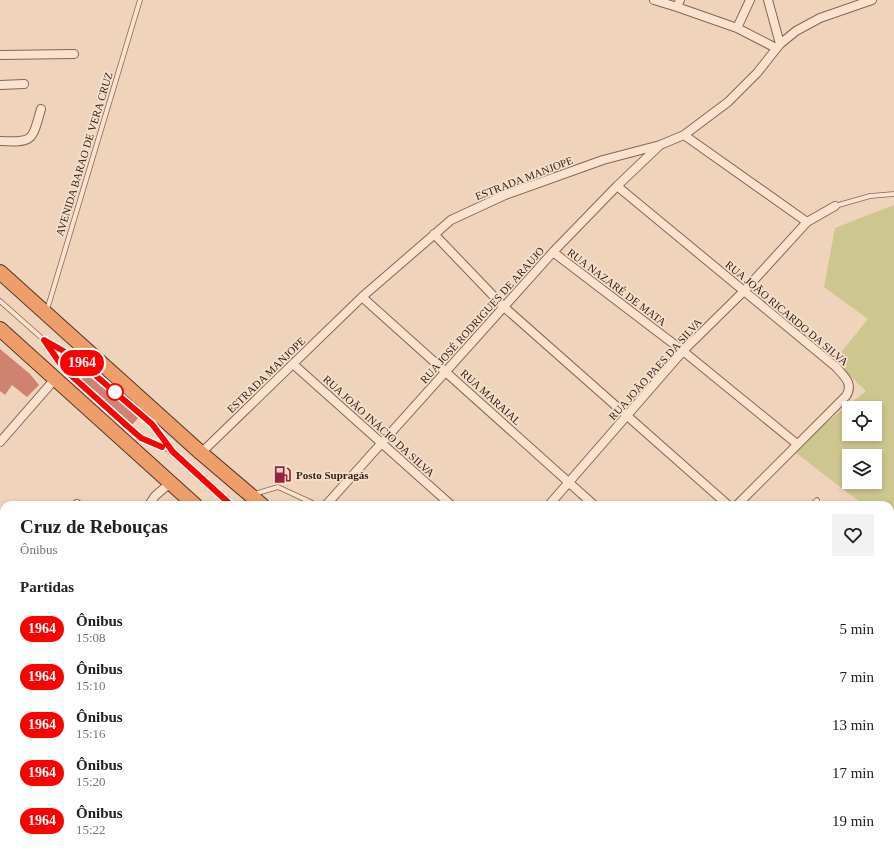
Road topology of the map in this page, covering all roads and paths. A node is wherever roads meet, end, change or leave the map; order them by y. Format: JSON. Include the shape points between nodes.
{"nodes":[{"id":1,"x":140,"y":0,"type":"edge"},
{"id":2,"x":654,"y":0,"type":"edge"},
{"id":3,"x":750,"y":0,"type":"edge"},
{"id":4,"x":768,"y":0,"type":"edge"},
{"id":5,"x":872,"y":0,"type":"edge"},
{"id":6,"x":679,"y":3,"type":"edge"},
{"id":7,"x":738,"y":28,"type":"junction"},
{"id":8,"x":778,"y":46,"type":"junction"},
{"id":9,"x":74,"y":54,"type":"dead end"},
{"id":10,"x":0,"y":55,"type":"edge"},
{"id":11,"x":24,"y":84,"type":"dead end"},
{"id":12,"x":0,"y":85,"type":"edge"},
{"id":13,"x":41,"y":109,"type":"dead end"},
{"id":14,"x":684,"y":135,"type":"junction"},
{"id":15,"x":0,"y":141,"type":"edge"},
{"id":16,"x":660,"y":145,"type":"junction"},
{"id":17,"x":616,"y":186,"type":"junction"},
{"id":18,"x":894,"y":194,"type":"edge"},
{"id":19,"x":835,"y":206,"type":"joint"},
{"id":20,"x":807,"y":222,"type":"junction"},
{"id":21,"x":434,"y":234,"type":"junction"},
{"id":22,"x":553,"y":252,"type":"junction"},
{"id":23,"x":0,"y":272,"type":"edge"},
{"id":24,"x":744,"y":291,"type":"junction"},
{"id":25,"x":362,"y":297,"type":"junction"},
{"id":26,"x":0,"y":301,"type":"edge"},
{"id":27,"x":504,"y":307,"type":"junction"},
{"id":28,"x":46,"y":314,"type":"junction"},
{"id":29,"x":0,"y":329,"type":"edge"},
{"id":30,"x":44,"y":340,"type":"junction"},
{"id":31,"x":683,"y":351,"type":"junction"},
{"id":32,"x":293,"y":364,"type":"junction"},
{"id":33,"x":447,"y":372,"type":"junction"},
{"id":34,"x":55,"y":379,"type":"junction"},
{"id":35,"x":628,"y":416,"type":"junction"},
{"id":36,"x":0,"y":442,"type":"edge"},
{"id":37,"x":382,"y":442,"type":"junction"},
{"id":38,"x":797,"y":444,"type":"junction"},
{"id":39,"x":173,"y":452,"type":"junction"},
{"id":40,"x":201,"y":453,"type":"junction"},
{"id":41,"x":568,"y":482,"type":"junction"},
{"id":42,"x":170,"y":483,"type":"junction"},
{"id":43,"x":250,"y":495,"type":"junction"},
{"id":44,"x":151,"y":501,"type":"edge"},
{"id":45,"x":190,"y":501,"type":"edge"},
{"id":46,"x":227,"y":501,"type":"edge"},
{"id":47,"x":257,"y":501,"type":"edge"},
{"id":48,"x":308,"y":501,"type":"edge"},
{"id":49,"x":330,"y":501,"type":"edge"},
{"id":50,"x":447,"y":501,"type":"edge"},
{"id":51,"x":552,"y":501,"type":"edge"},
{"id":52,"x":589,"y":501,"type":"edge"},
{"id":53,"x":724,"y":501,"type":"edge"},
{"id":54,"x":741,"y":501,"type":"edge"}],
"edges":[{"from":1,"to":28,"type":"lane","name":"AVENIDA BARAO DE VERA CRUZ"},
{"from":2,"to":6,"type":"street"},
{"from":3,"to":7,"type":"street"},
{"from":4,"to":8,"type":"street"},
{"from":5,"to":8,"type":"street","name":"ESTRADA MANJOPE","via":[[820,18]]},
{"from":6,"to":7,"type":"street"},
{"from":7,"to":8,"type":"street"},
{"from":8,"to":14,"type":"street","name":"ESTRADA MANJOPE","via":[[757,73],[728,102]]},
{"from":9,"to":10,"type":"street"},
{"from":11,"to":12,"type":"street"},
{"from":13,"to":15,"type":"street","via":[[29,139],[22,142]]},
{"from":14,"to":16,"type":"street","name":"ESTRADA MANJOPE"},
{"from":14,"to":20,"type":"street"},
{"from":16,"to":17,"type":"street","name":"RUA JOSÉ RODRIGUES DE ARAUJO"},
{"from":16,"to":21,"type":"street","name":"ESTRADA MANJOPE","via":[[603,160],[505,195],[451,220]]},
{"from":17,"to":22,"type":"street","name":"RUA JOSÉ RODRIGUES DE ARAUJO"},
{"from":17,"to":24,"type":"street","name":"RUA JOÃO RICARDO DA SILVA"},
{"from":18,"to":19,"type":"lane","via":[[870,196]]},
{"from":19,"to":20,"type":"street","name":"RUA JOÃO PAES DA SILVA"},
{"from":20,"to":24,"type":"street","name":"RUA JOÃO PAES DA SILVA"},
{"from":21,"to":25,"type":"street","name":"ESTRADA MANJOPE"},
{"from":21,"to":27,"type":"street"},
{"from":22,"to":27,"type":"street","name":"RUA JOSÉ RODRIGUES DE ARAUJO"},
{"from":22,"to":31,"type":"street","name":"RUA NAZARÉ DE MATA"},
{"from":23,"to":28,"type":"highway"},
{"from":24,"to":31,"type":"street","name":"RUA JOÃO PAES DA SILVA"},
{"from":24,"to":38,"type":"street","name":"RUA JOÃO RICARDO DA SILVA","via":[[836,367],[849,384],[850,389],[846,396]]},
{"from":25,"to":32,"type":"street","name":"ESTRADA MANJOPE"},
{"from":25,"to":33,"type":"street","name":"RUA MARAIAL"},
{"from":26,"to":30,"type":"lane"},
{"from":27,"to":33,"type":"street","name":"RUA JOSÉ RODRIGUES DE ARAUJO"},
{"from":27,"to":35,"type":"street"},
{"from":28,"to":40,"type":"highway"},
{"from":29,"to":34,"type":"highway"},
{"from":30,"to":39,"type":"lane","via":[[74,357],[106,384],[152,424]]},
{"from":30,"to":39,"type":"lane","via":[[64,369],[141,438]]},
{"from":31,"to":35,"type":"street","name":"RUA JOÃO PAES DA SILVA"},
{"from":31,"to":38,"type":"street","name":"RUA NAZARÉ DE MATA"},
{"from":32,"to":37,"type":"street","name":"RUA JOÃO INÁCIO DA SILVA"},
{"from":32,"to":40,"type":"street","name":"ESTRADA MANJOPE"},
{"from":33,"to":37,"type":"street","name":"RUA JOSÉ RODRIGUES DE ARAUJO"},
{"from":33,"to":41,"type":"street","name":"RUA MARAIAL"},
{"from":34,"to":36,"type":"street"},
{"from":34,"to":42,"type":"highway"},
{"from":35,"to":41,"type":"street","name":"RUA JOÃO PAES DA SILVA"},
{"from":35,"to":53,"type":"street"},
{"from":37,"to":49,"type":"street","name":"RUA JOSÉ RODRIGUES DE ARAUJO"},
{"from":37,"to":50,"type":"street","name":"RUA JOÃO INÁCIO DA SILVA"},
{"from":38,"to":54,"type":"street","name":"RUA JOÃO RICARDO DA SILVA"},
{"from":39,"to":46,"type":"lane"},
{"from":40,"to":43,"type":"highway"},
{"from":41,"to":51,"type":"street","name":"RUA JOÃO PAES DA SILVA"},
{"from":41,"to":52,"type":"street","name":"RUA MARAIAL"},
{"from":42,"to":44,"type":"street"},
{"from":42,"to":45,"type":"highway"},
{"from":43,"to":47,"type":"highway"},
{"from":43,"to":48,"type":"lane","via":[[278,487]]}]}
